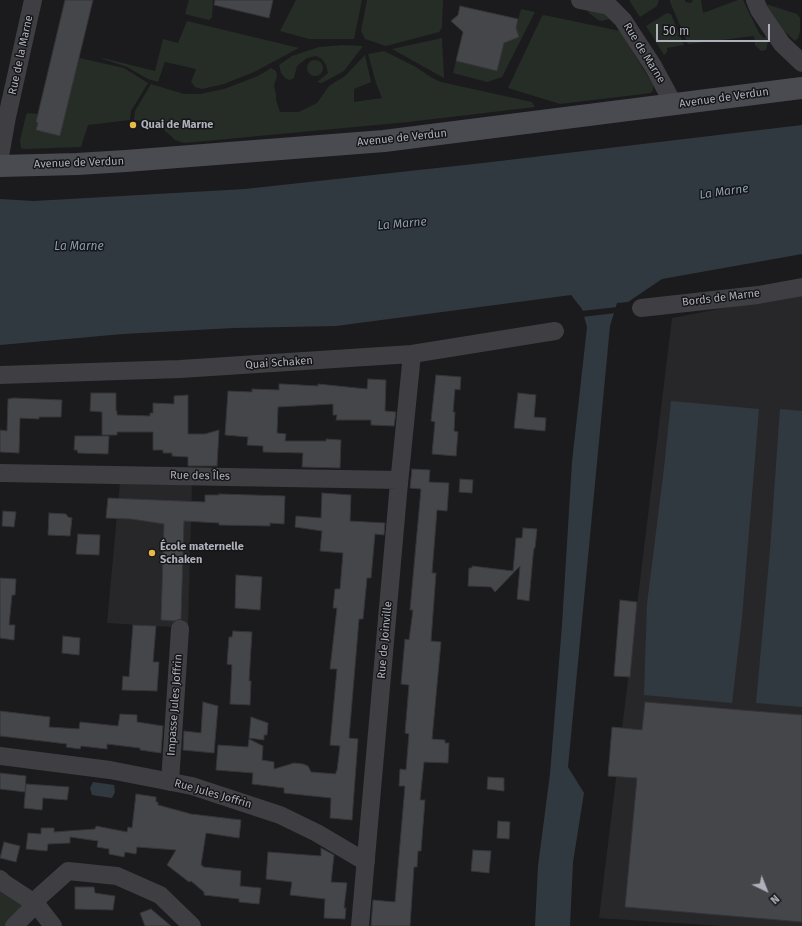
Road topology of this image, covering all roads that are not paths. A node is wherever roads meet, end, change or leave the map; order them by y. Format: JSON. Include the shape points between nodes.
{"nodes":[{"id":1,"x":33,"y":0,"type":"edge"},
{"id":2,"x":580,"y":0,"type":"edge"},
{"id":3,"x":755,"y":0,"type":"edge"},
{"id":4,"x":607,"y":3,"type":"edge"},
{"id":5,"x":802,"y":63,"type":"edge"},
{"id":6,"x":802,"y":88,"type":"edge"},
{"id":7,"x":674,"y":105,"type":"junction"},
{"id":8,"x":0,"y":156,"type":"edge"},
{"id":9,"x":0,"y":166,"type":"edge"},
{"id":10,"x":802,"y":287,"type":"edge"},
{"id":11,"x":641,"y":308,"type":"dead end"},
{"id":12,"x":555,"y":332,"type":"dead end"},
{"id":13,"x":412,"y":354,"type":"junction"},
{"id":14,"x":0,"y":375,"type":"edge"},
{"id":15,"x":0,"y":473,"type":"edge"},
{"id":16,"x":399,"y":480,"type":"junction"},
{"id":17,"x":180,"y":629,"type":"dead end"},
{"id":18,"x":0,"y":756,"type":"edge"},
{"id":19,"x":170,"y":782,"type":"junction"},
{"id":20,"x":366,"y":862,"type":"junction"},
{"id":21,"x":0,"y":879,"type":"edge"},
{"id":22,"x":36,"y":904,"type":"junction"},
{"id":23,"x":14,"y":926,"type":"edge"},
{"id":24,"x":53,"y":926,"type":"edge"},
{"id":25,"x":192,"y":926,"type":"edge"},
{"id":26,"x":360,"y":926,"type":"edge"}],
"edges":[{"from":1,"to":8,"type":"street","name":"Rue de la Marne"},
{"from":2,"to":4,"type":"street"},
{"from":3,"to":5,"type":"street","via":[[782,44]]},
{"from":4,"to":7,"type":"street","name":"Rue de Marne","via":[[623,20],[649,59]]},
{"from":6,"to":7,"type":"street","name":"Avenue de Verdun"},
{"from":7,"to":9,"type":"street","name":"Avenue de Verdun","via":[[376,142],[126,162]]},
{"from":10,"to":11,"type":"street","name":"Bords de Marne"},
{"from":12,"to":13,"type":"street","name":"Quai Schaken"},
{"from":13,"to":14,"type":"street","name":"Quai Schaken","via":[[180,369]]},
{"from":13,"to":16,"type":"street","name":"Rue de Joinville"},
{"from":15,"to":16,"type":"street","name":"Rue des Îles"},
{"from":16,"to":20,"type":"street","name":"Rue de Joinville"},
{"from":17,"to":19,"type":"street","name":"Impasse Jules Joffrin"},
{"from":18,"to":19,"type":"street","name":"Rue Jules Joffrin","via":[[110,770]]},
{"from":19,"to":20,"type":"street","name":"Rue Jules Joffrin","via":[[192,786],[280,815]]},
{"from":20,"to":26,"type":"street","name":"Rue de Joinville"},
{"from":21,"to":22,"type":"street"},
{"from":22,"to":23,"type":"street"},
{"from":22,"to":24,"type":"street"},
{"from":22,"to":25,"type":"street","via":[[40,896],[68,871],[117,876],[160,895]]}]}
